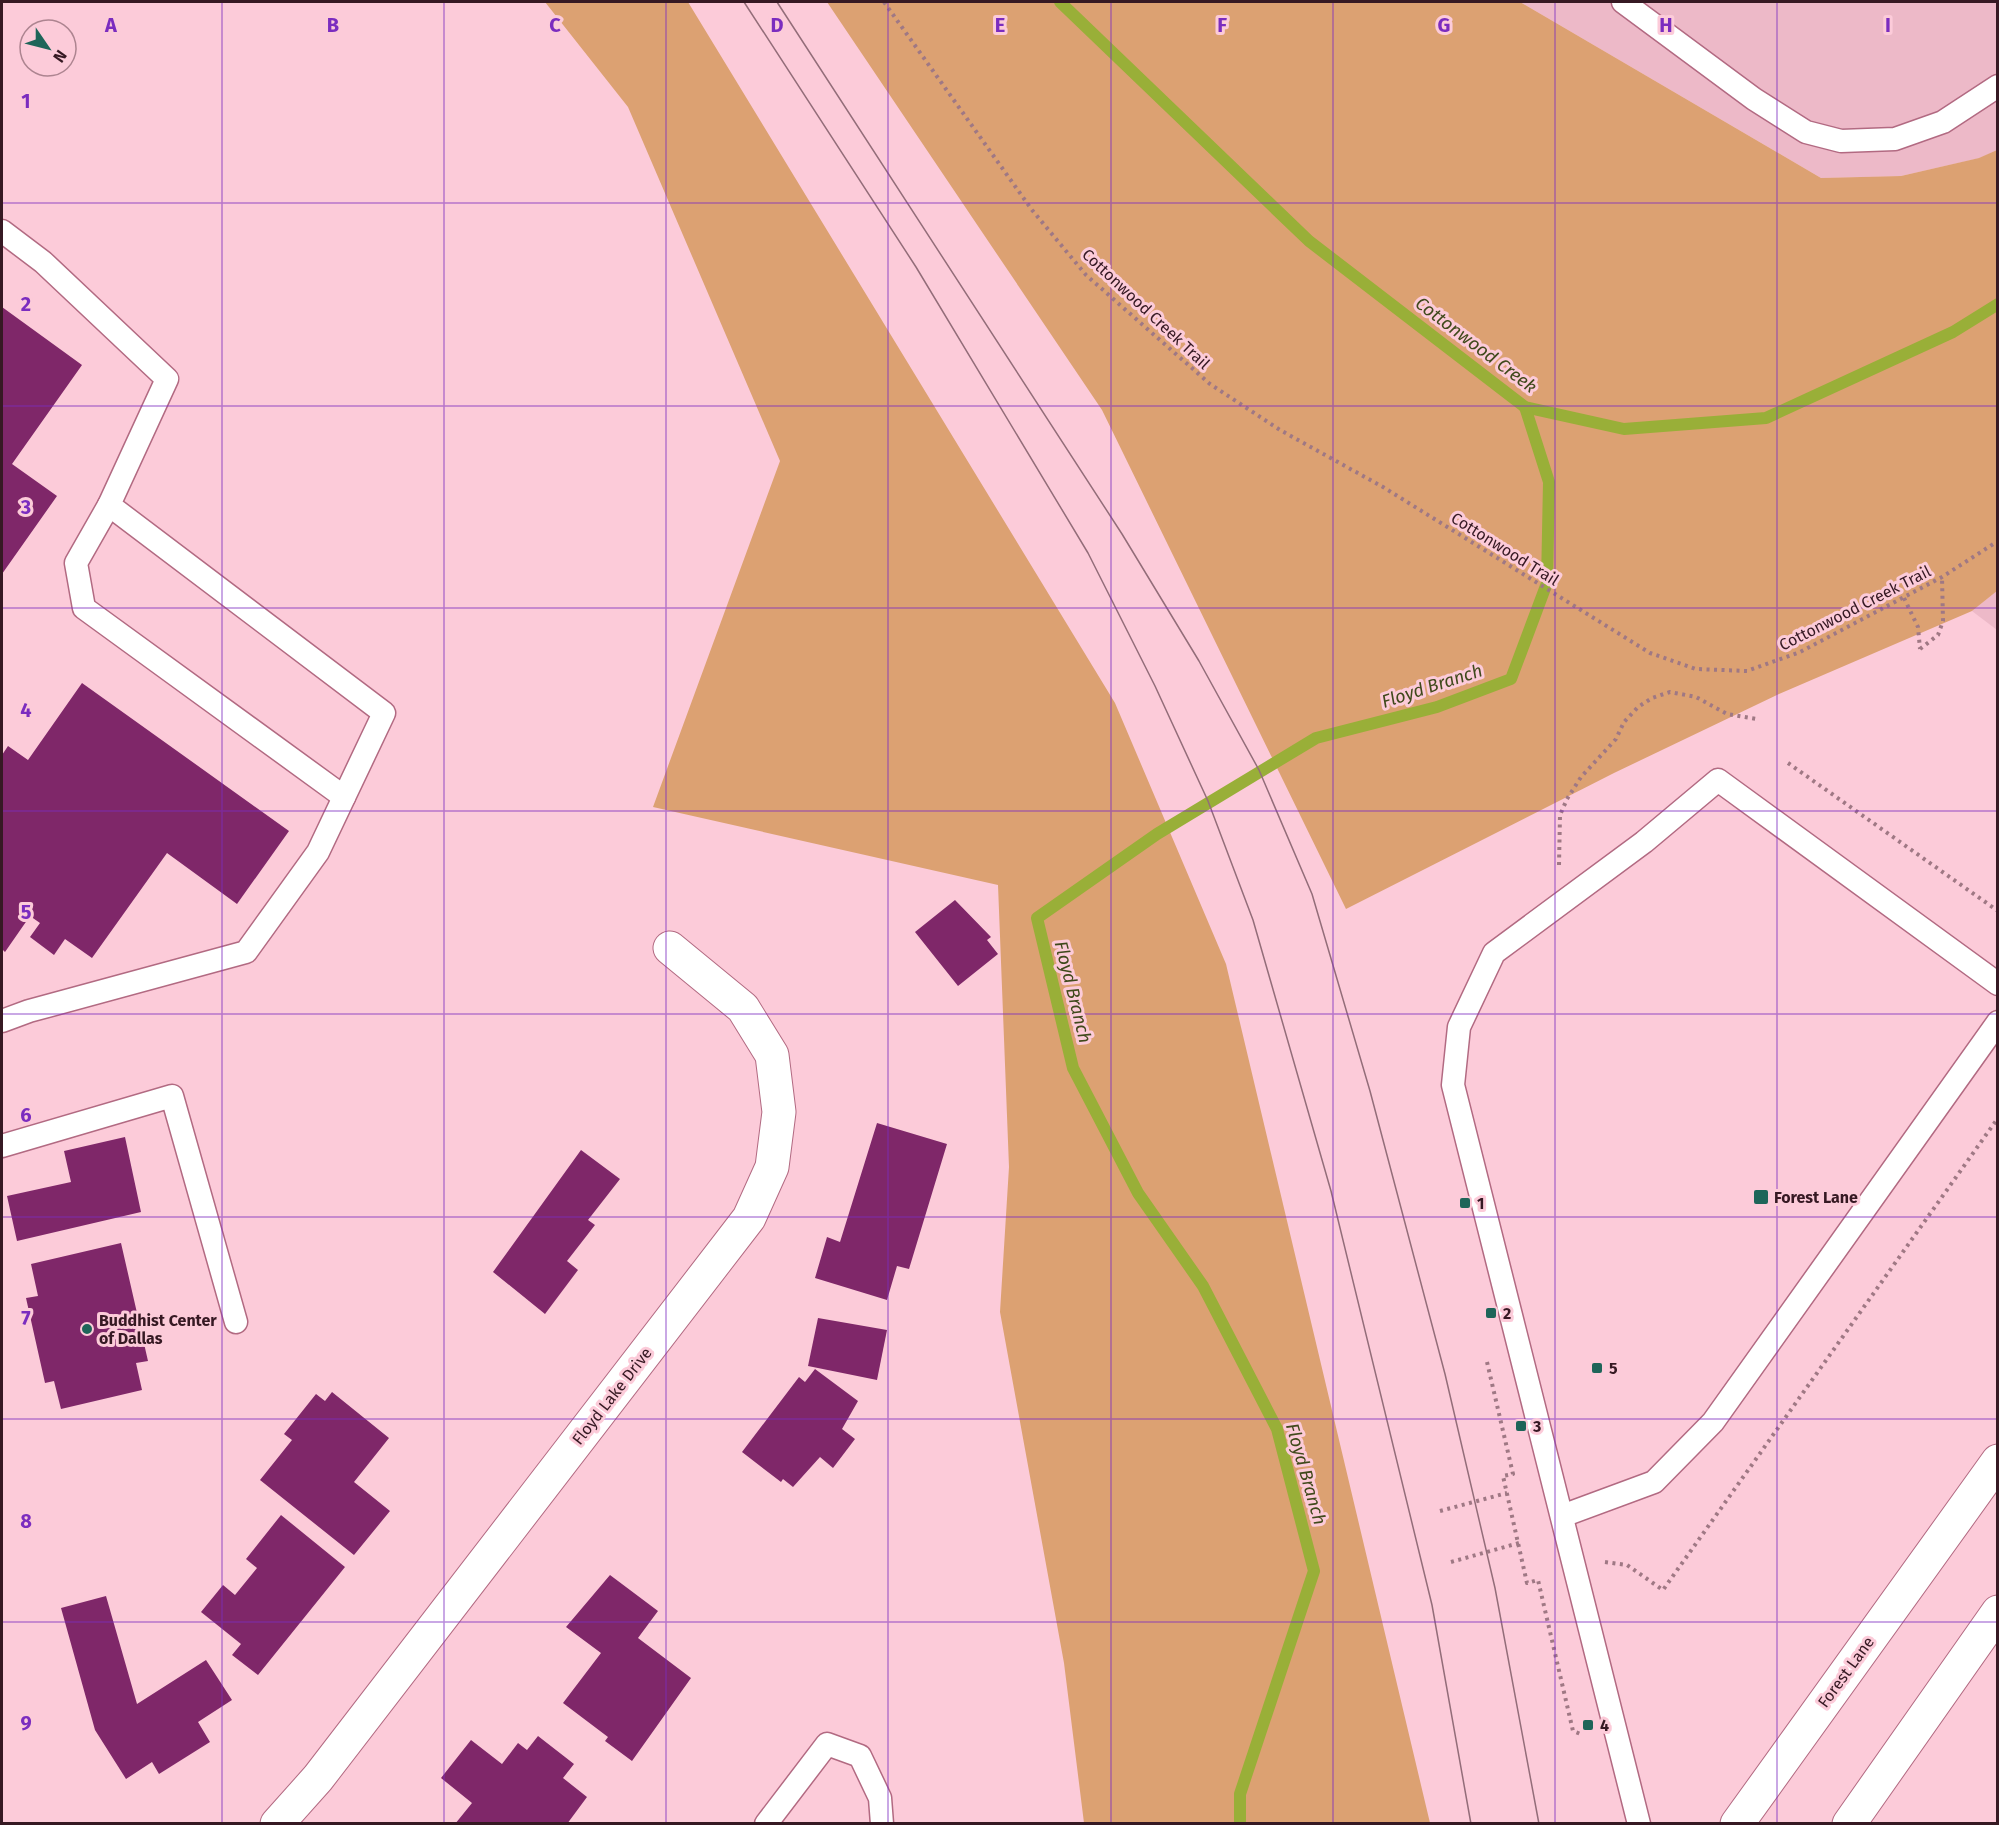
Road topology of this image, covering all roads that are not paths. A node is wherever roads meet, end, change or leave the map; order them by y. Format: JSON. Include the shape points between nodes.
{"nodes":[{"id":1,"x":1623,"y":2,"type":"edge"},
{"id":2,"x":1998,"y":86,"type":"edge"},
{"id":3,"x":2,"y":231,"type":"edge"},
{"id":4,"x":109,"y":505,"type":"junction"},
{"id":5,"x":344,"y":797,"type":"junction"},
{"id":6,"x":670,"y":948,"type":"dead end"},
{"id":7,"x":1998,"y":984,"type":"edge"},
{"id":8,"x":2,"y":1021,"type":"edge"},
{"id":9,"x":1998,"y":1022,"type":"edge"},
{"id":10,"x":2,"y":1146,"type":"edge"},
{"id":11,"x":236,"y":1322,"type":"dead end"},
{"id":12,"x":1998,"y":1461,"type":"edge"},
{"id":13,"x":1562,"y":1516,"type":"junction"},
{"id":14,"x":1998,"y":1611,"type":"edge"},
{"id":15,"x":277,"y":1824,"type":"edge"},
{"id":16,"x":766,"y":1824,"type":"edge"},
{"id":17,"x":882,"y":1824,"type":"edge"},
{"id":18,"x":1639,"y":1824,"type":"edge"},
{"id":19,"x":1737,"y":1824,"type":"edge"},
{"id":20,"x":1849,"y":1824,"type":"edge"}],
"edges":[{"from":1,"to":2,"type":"lane","via":[[1754,99],[1806,132],[1841,141],[1895,139],[1933,125]]},
{"from":3,"to":4,"type":"lane","via":[[43,262],[167,379]]},
{"from":4,"to":5,"type":"lane","via":[[76,563],[84,608]]},
{"from":4,"to":5,"type":"lane","via":[[384,713]]},
{"from":5,"to":8,"type":"lane","via":[[318,852],[246,952]]},
{"from":6,"to":15,"type":"street","name":"Floyd Lake Drive","via":[[743,1008],[772,1055],[779,1112],[772,1167],[749,1218],[318,1778]]},
{"from":7,"to":13,"type":"lane","via":[[1718,780],[1582,889],[1494,953],[1459,1027],[1453,1085]]},
{"from":9,"to":13,"type":"lane","via":[[1713,1422],[1654,1482]]},
{"from":10,"to":11,"type":"lane","via":[[172,1096]]},
{"from":12,"to":19,"type":"street","name":"Forest Lane"},
{"from":13,"to":18,"type":"lane"},
{"from":14,"to":20,"type":"street"},
{"from":16,"to":17,"type":"lane","via":[[827,1744],[860,1756],[880,1798]]}]}
